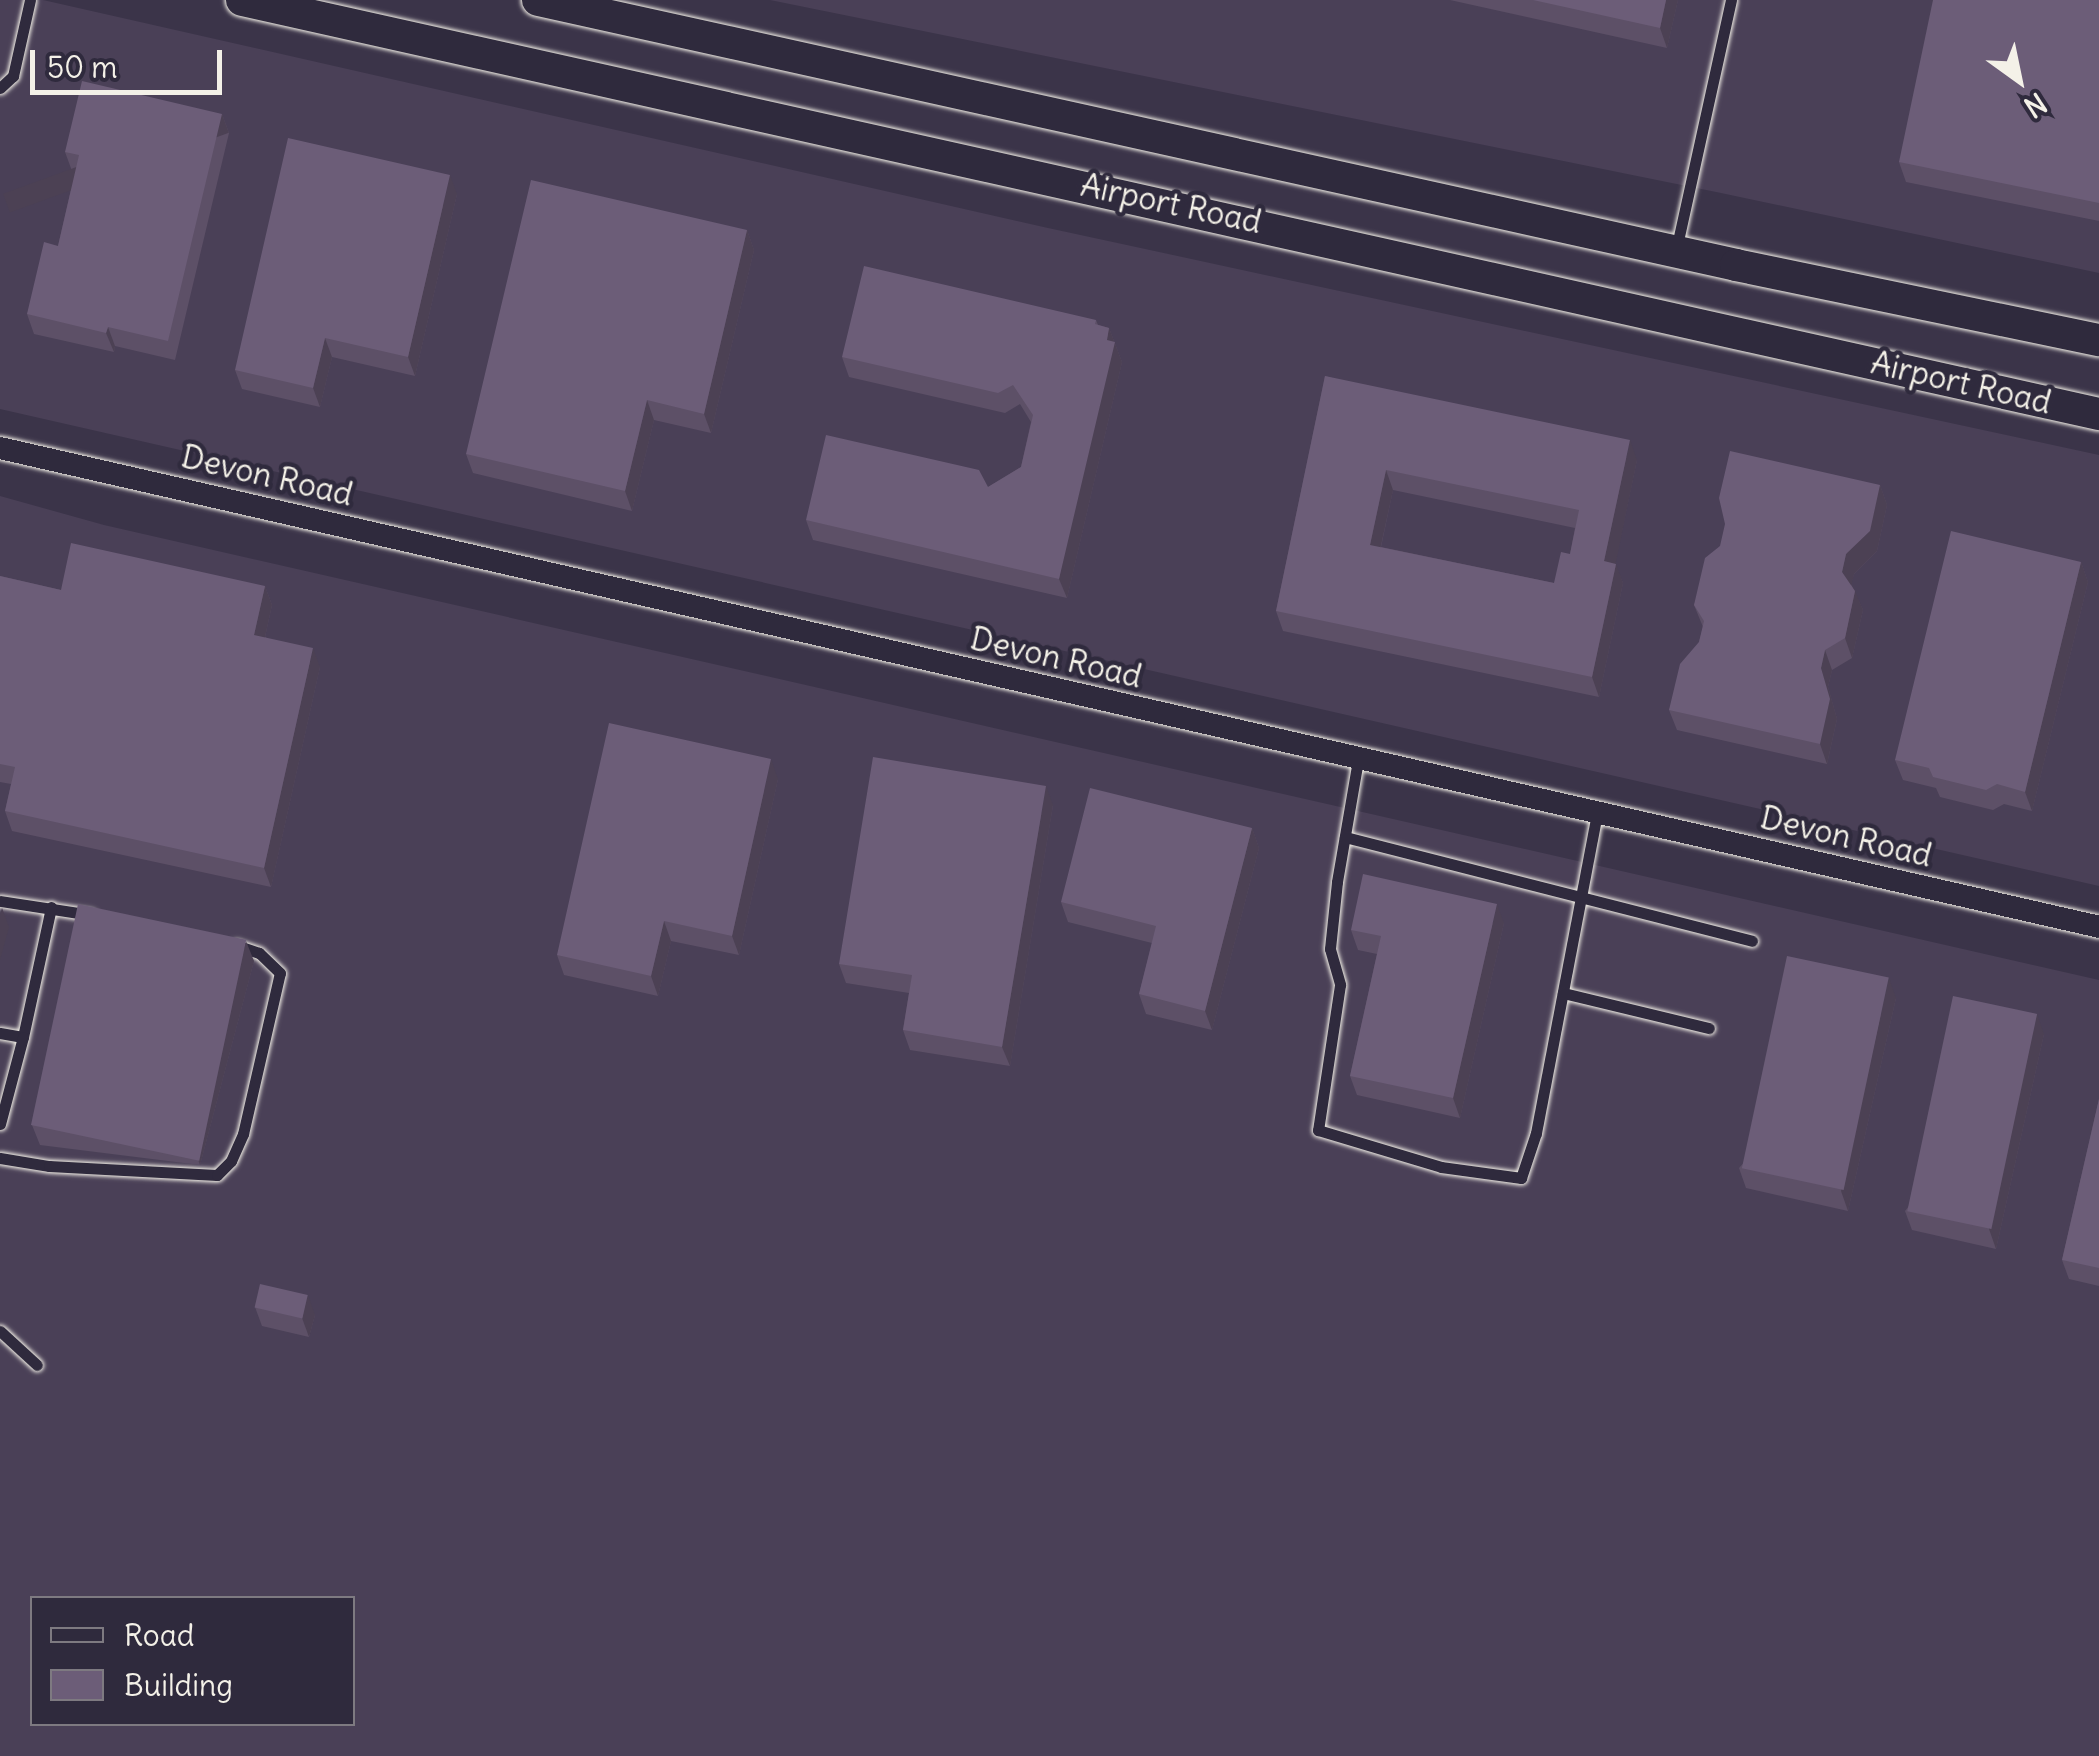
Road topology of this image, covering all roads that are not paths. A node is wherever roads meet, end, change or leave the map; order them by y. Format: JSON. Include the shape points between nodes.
{"nodes":[{"id":1,"x":30,"y":0,"type":"edge"},
{"id":2,"x":242,"y":0,"type":"edge"},
{"id":3,"x":538,"y":0,"type":"edge"},
{"id":4,"x":1731,"y":0,"type":"edge"},
{"id":5,"x":0,"y":88,"type":"edge"},
{"id":6,"x":1676,"y":252,"type":"junction"},
{"id":7,"x":2099,"y":340,"type":"edge"},
{"id":8,"x":2099,"y":414,"type":"edge"},
{"id":9,"x":0,"y":448,"type":"edge"},
{"id":10,"x":1358,"y":760,"type":"junction"},
{"id":11,"x":1597,"y":814,"type":"junction"},
{"id":12,"x":1345,"y":838,"type":"junction"},
{"id":13,"x":1582,"y":895,"type":"junction"},
{"id":14,"x":0,"y":901,"type":"edge"},
{"id":15,"x":52,"y":906,"type":"junction"},
{"id":16,"x":108,"y":918,"type":"edge"},
{"id":17,"x":2099,"y":927,"type":"edge"},
{"id":18,"x":1752,"y":940,"type":"dead end"},
{"id":19,"x":220,"y":942,"type":"edge"},
{"id":20,"x":1563,"y":993,"type":"junction"},
{"id":21,"x":1709,"y":1028,"type":"dead end"},
{"id":22,"x":0,"y":1033,"type":"edge"},
{"id":23,"x":23,"y":1037,"type":"junction"},
{"id":24,"x":0,"y":1124,"type":"edge"},
{"id":25,"x":0,"y":1158,"type":"edge"},
{"id":26,"x":0,"y":1331,"type":"edge"},
{"id":27,"x":37,"y":1365,"type":"dead end"}],
"edges":[{"from":1,"to":5,"type":"lane","via":[[13,76]]},
{"from":2,"to":8,"type":"main road","name":"Airport Road"},
{"from":3,"to":6,"type":"main road","name":"Airport Road"},
{"from":4,"to":6,"type":"lane"},
{"from":6,"to":7,"type":"main road","name":"Airport Road"},
{"from":9,"to":10,"type":"street","name":"Devon Road"},
{"from":10,"to":11,"type":"street","name":"Devon Road"},
{"from":10,"to":12,"type":"lane"},
{"from":11,"to":13,"type":"lane"},
{"from":11,"to":17,"type":"street","name":"Devon Road"},
{"from":12,"to":13,"type":"lane"},
{"from":12,"to":20,"type":"lane","via":[[1330,948],[1340,985],[1318,1130],[1441,1167],[1521,1178]]},
{"from":13,"to":18,"type":"lane"},
{"from":13,"to":20,"type":"lane"},
{"from":14,"to":15,"type":"lane"},
{"from":15,"to":16,"type":"lane"},
{"from":15,"to":23,"type":"lane"},
{"from":19,"to":25,"type":"lane","via":[[259,953],[280,973],[242,1134],[217,1175]]},
{"from":20,"to":21,"type":"lane"},
{"from":22,"to":23,"type":"lane"},
{"from":23,"to":24,"type":"lane"},
{"from":26,"to":27,"type":"lane"}]}
